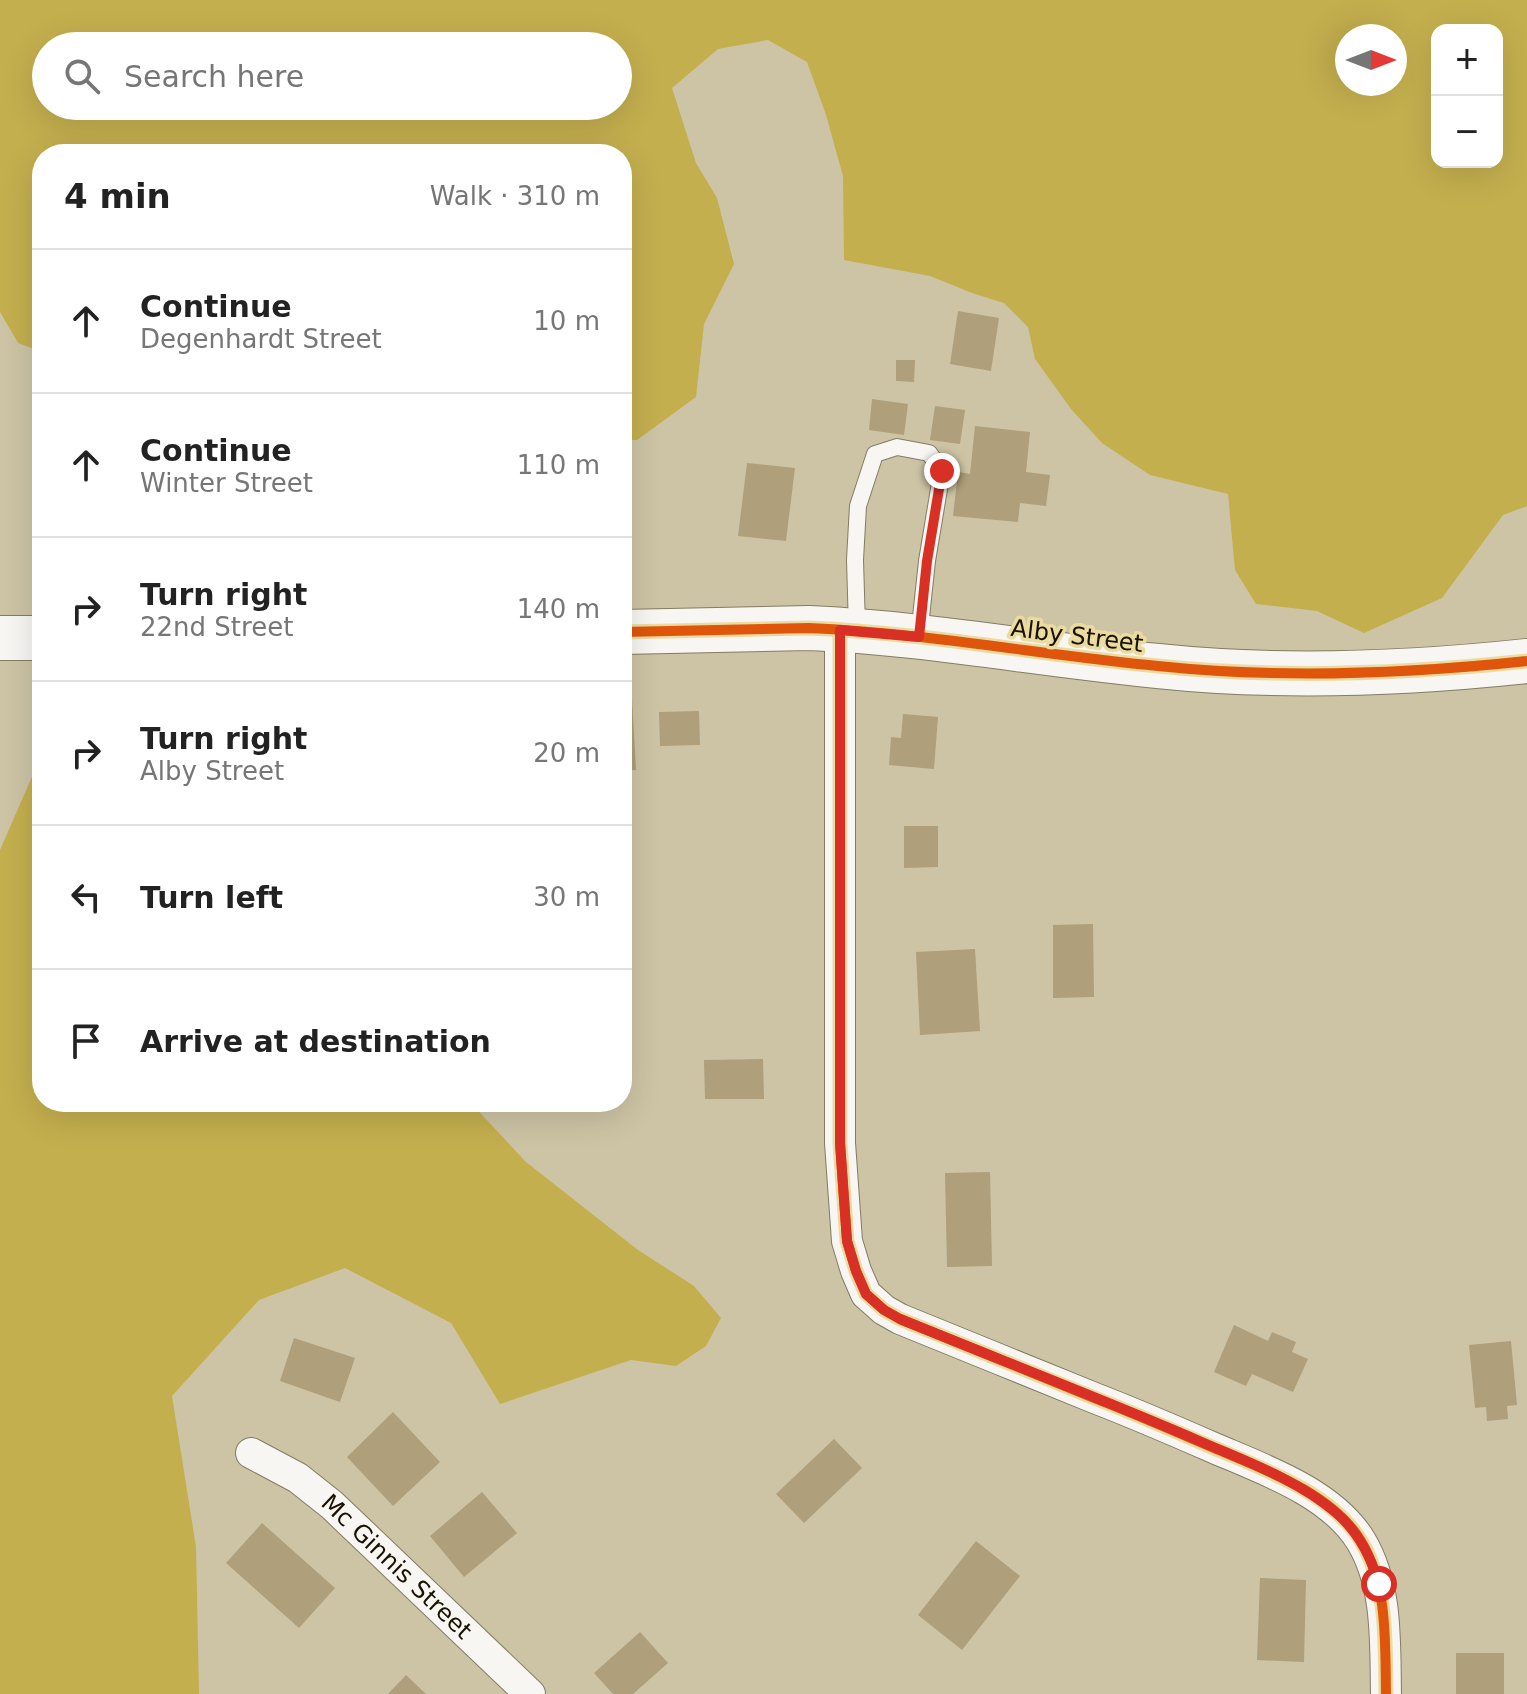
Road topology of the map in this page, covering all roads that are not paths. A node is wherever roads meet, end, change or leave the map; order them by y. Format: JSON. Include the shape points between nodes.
{"nodes":[{"id":1,"x":848,"y":631,"type":"junction"},
{"id":2,"x":632,"y":632,"type":"edge"},
{"id":3,"x":919,"y":637,"type":"junction"},
{"id":4,"x":0,"y":638,"type":"edge"},
{"id":5,"x":32,"y":638,"type":"edge"},
{"id":6,"x":1527,"y":661,"type":"edge"},
{"id":7,"x":251,"y":1453,"type":"dead end"},
{"id":8,"x":530,"y":1694,"type":"edge"},
{"id":9,"x":1386,"y":1694,"type":"edge"}],
"edges":[{"from":1,"to":2,"type":"street","name":"Alby Street"},
{"from":1,"to":3,"type":"street","name":"Alby Street"},
{"from":1,"to":3,"type":"lane","via":[[858,506],[875,454],[897,447],[929,453],[942,471]]},
{"from":1,"to":9,"type":"street","via":[[840,1143],[847,1241],[866,1294],[900,1319],[1262,1469],[1321,1501],[1360,1540],[1374,1568],[1385,1636]]},
{"from":3,"to":6,"type":"street","name":"Alby Street","via":[[1160,667],[1274,673],[1465,668]]},
{"from":4,"to":5,"type":"street"},
{"from":7,"to":8,"type":"street","name":"Mc Ginnis Street","via":[[298,1478],[332,1505]]}]}
